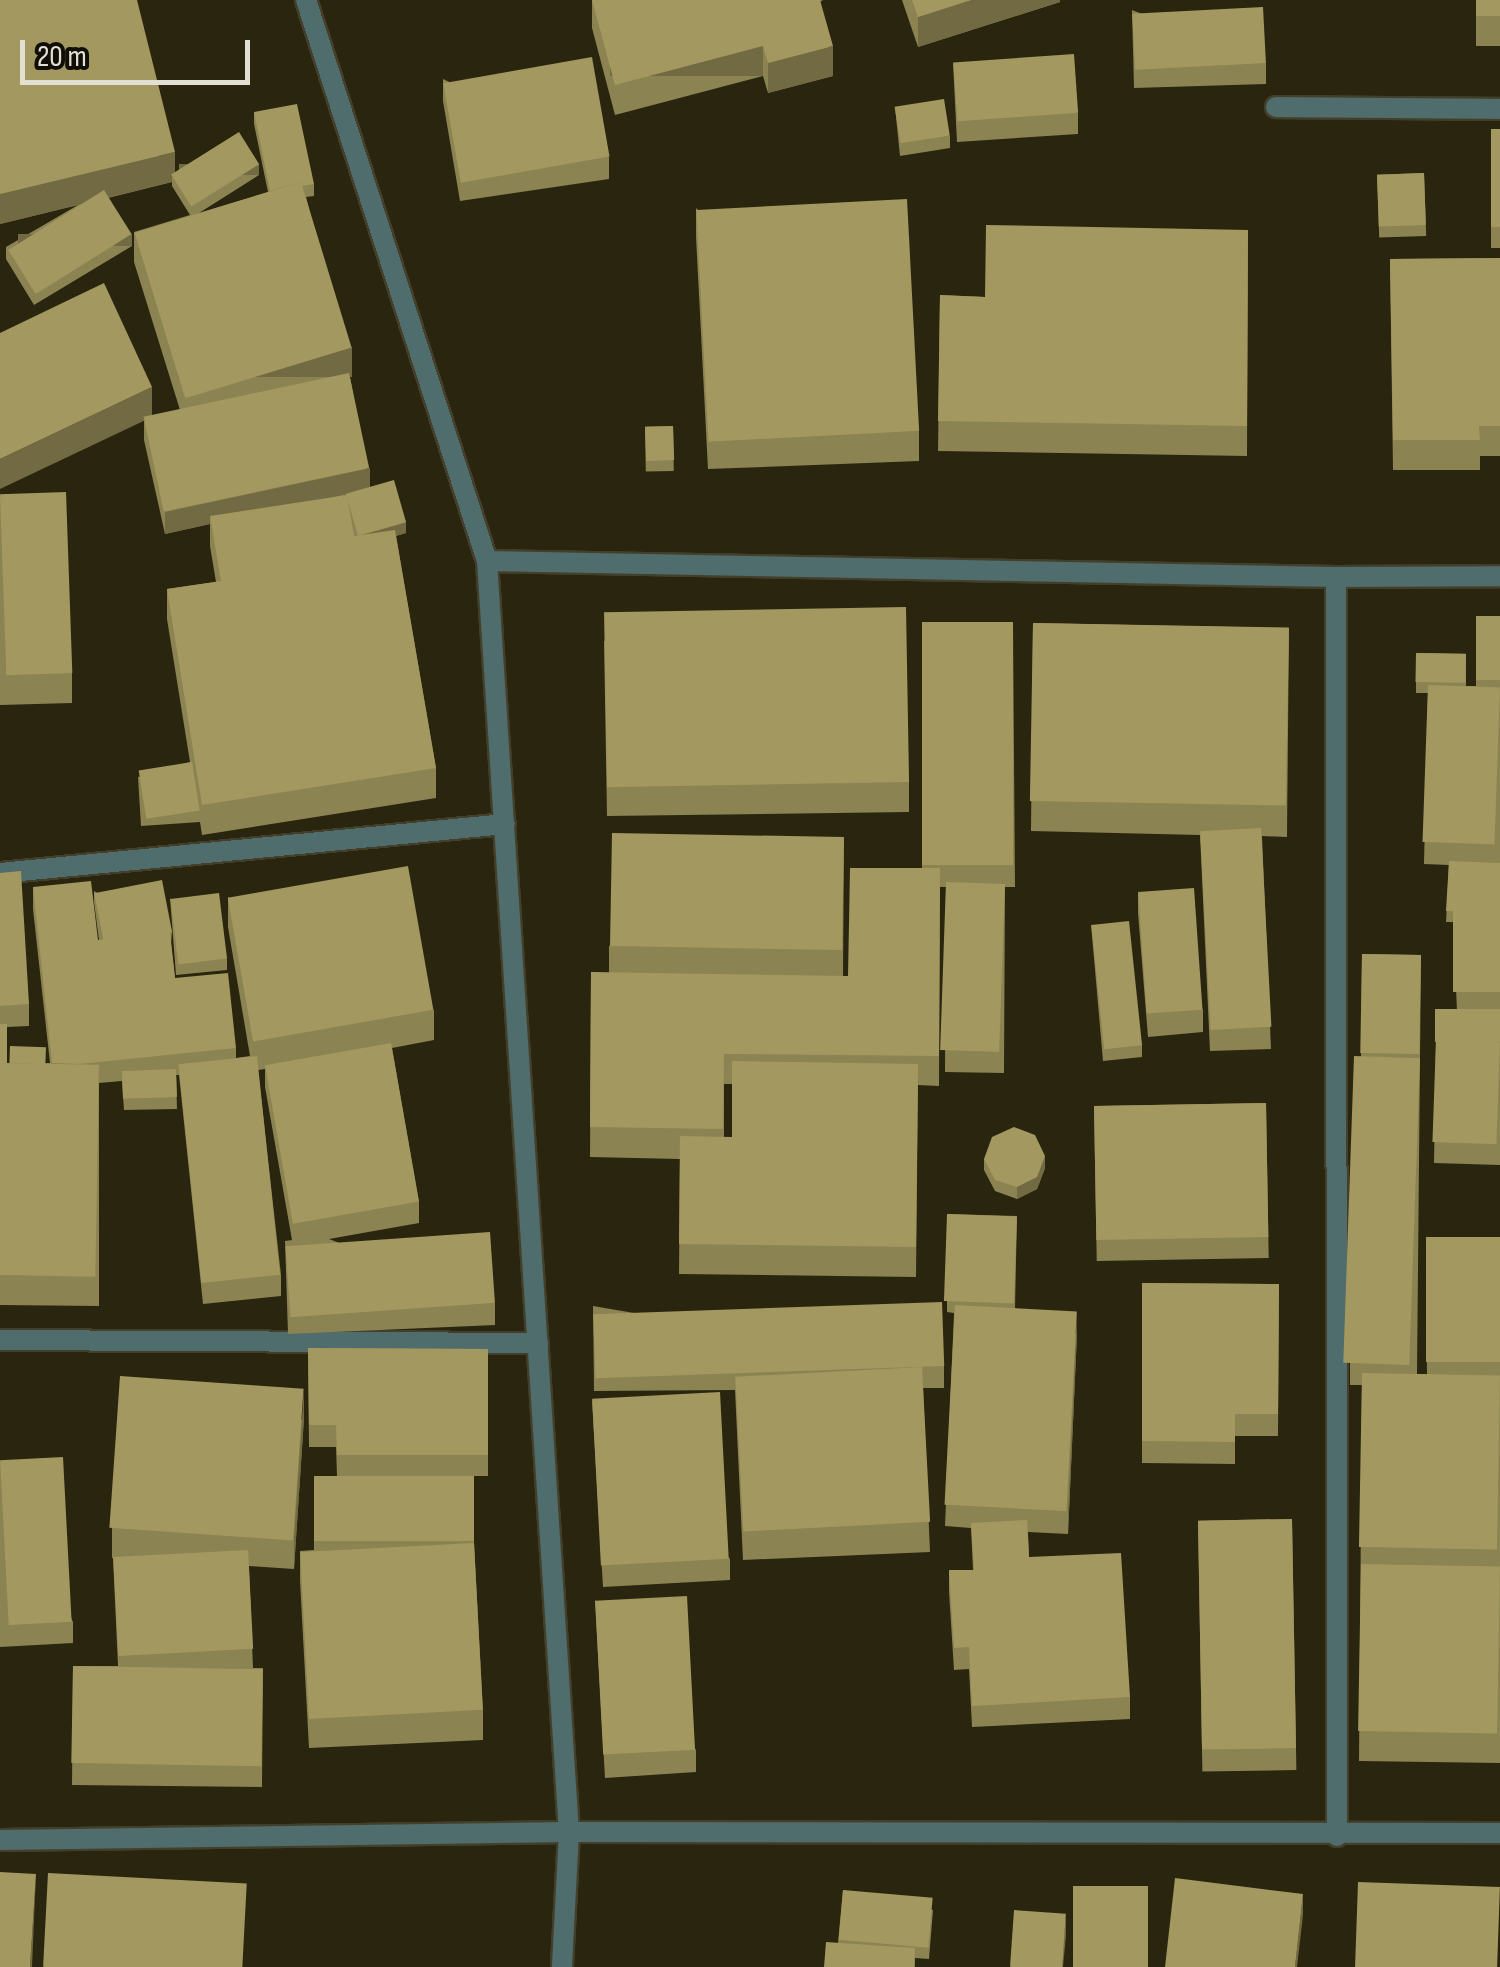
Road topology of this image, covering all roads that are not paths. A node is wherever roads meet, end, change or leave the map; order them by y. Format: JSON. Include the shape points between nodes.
{"nodes":[{"id":1,"x":306,"y":0,"type":"edge"},
{"id":2,"x":1276,"y":107,"type":"dead end"},
{"id":3,"x":1500,"y":110,"type":"edge"},
{"id":4,"x":487,"y":561,"type":"junction"},
{"id":5,"x":1500,"y":576,"type":"edge"},
{"id":6,"x":1336,"y":578,"type":"junction"},
{"id":7,"x":505,"y":824,"type":"junction"},
{"id":8,"x":0,"y":873,"type":"edge"},
{"id":9,"x":0,"y":1340,"type":"edge"},
{"id":10,"x":538,"y":1343,"type":"junction"},
{"id":11,"x":569,"y":1832,"type":"junction"},
{"id":12,"x":1500,"y":1833,"type":"edge"},
{"id":13,"x":1338,"y":1836,"type":"junction"},
{"id":14,"x":0,"y":1840,"type":"edge"},
{"id":15,"x":562,"y":1967,"type":"edge"}],
"edges":[{"from":1,"to":4,"type":"street"},
{"from":2,"to":3,"type":"street"},
{"from":4,"to":6,"type":"street"},
{"from":4,"to":7,"type":"street"},
{"from":5,"to":6,"type":"street"},
{"from":6,"to":13,"type":"street"},
{"from":7,"to":8,"type":"street"},
{"from":7,"to":10,"type":"street"},
{"from":9,"to":10,"type":"street"},
{"from":10,"to":11,"type":"street"},
{"from":11,"to":13,"type":"street"},
{"from":11,"to":14,"type":"street"},
{"from":11,"to":15,"type":"street"},
{"from":12,"to":13,"type":"street"}]}
